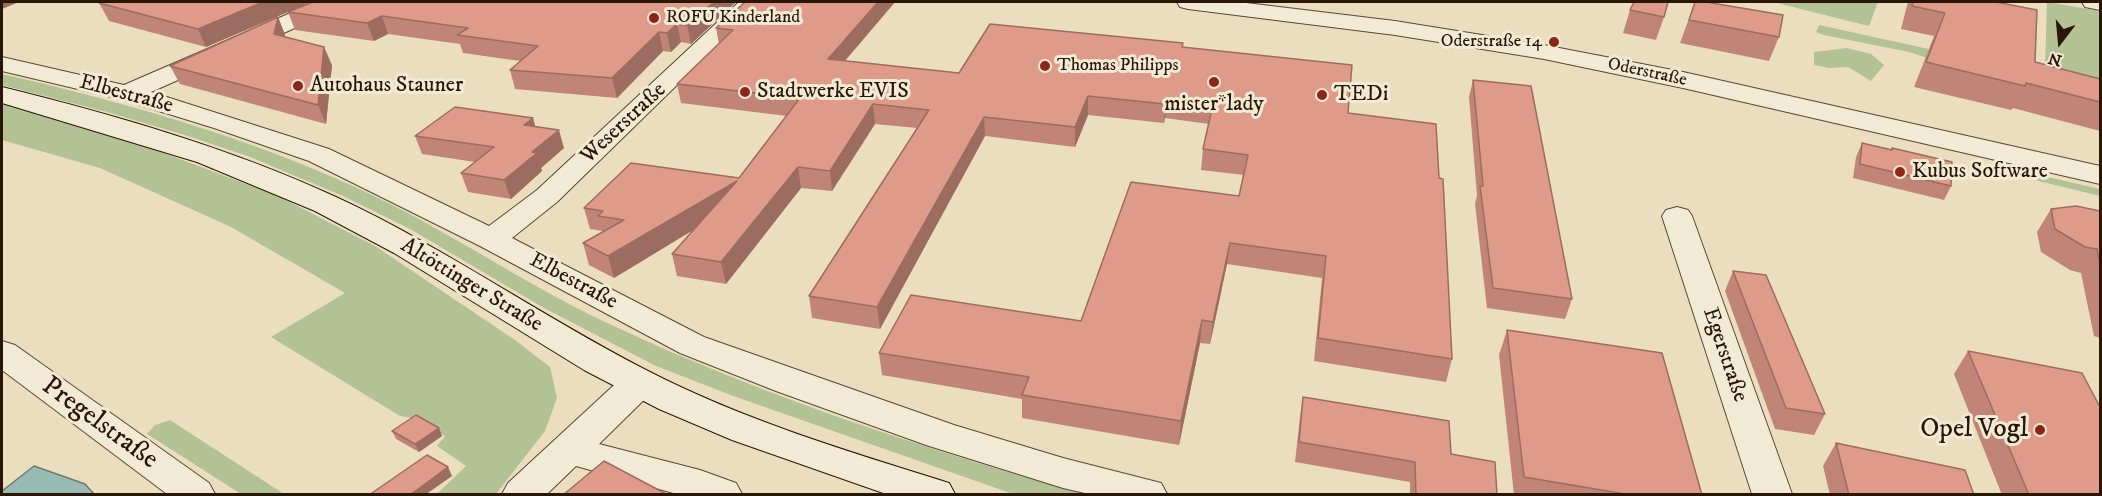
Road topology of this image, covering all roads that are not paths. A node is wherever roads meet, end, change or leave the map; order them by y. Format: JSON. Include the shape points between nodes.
{"nodes":[{"id":1,"x":334,"y":2,"type":"edge"},
{"id":2,"x":751,"y":2,"type":"edge"},
{"id":3,"x":1188,"y":2,"type":"edge"},
{"id":4,"x":2093,"y":2,"type":"edge"},
{"id":5,"x":2100,"y":3,"type":"edge"},
{"id":6,"x":2,"y":64,"type":"edge"},
{"id":7,"x":127,"y":93,"type":"junction"},
{"id":8,"x":2,"y":94,"type":"edge"},
{"id":9,"x":2100,"y":175,"type":"edge"},
{"id":10,"x":1677,"y":216,"type":"dead end"},
{"id":11,"x":490,"y":239,"type":"junction"},
{"id":12,"x":2,"y":353,"type":"edge"},
{"id":13,"x":639,"y":383,"type":"junction"},
{"id":14,"x":568,"y":449,"type":"junction"},
{"id":15,"x":195,"y":495,"type":"edge"},
{"id":16,"x":522,"y":495,"type":"edge"},
{"id":17,"x":722,"y":495,"type":"edge"},
{"id":18,"x":934,"y":495,"type":"edge"},
{"id":19,"x":1147,"y":495,"type":"edge"},
{"id":20,"x":1772,"y":495,"type":"edge"}],
"edges":[{"from":1,"to":7,"type":"street"},
{"from":2,"to":11,"type":"street","name":"Weserstraße","via":[[547,196]]},
{"from":3,"to":9,"type":"street","name":"Oderstraße","via":[[1395,28],[1544,52]]},
{"from":4,"to":5,"type":"street"},
{"from":6,"to":7,"type":"street","name":"Elbestraße"},
{"from":7,"to":11,"type":"street","name":"Elbestraße","via":[[319,155]]},
{"from":8,"to":13,"type":"main road","name":"Altöttinger Straße","via":[[153,137],[326,204],[417,252]]},
{"from":10,"to":20,"type":"street","name":"Egerstraße"},
{"from":11,"to":19,"type":"street","name":"Elbestraße","via":[[692,345],[940,435]]},
{"from":12,"to":15,"type":"street","name":"Pregelstraße"},
{"from":13,"to":14,"type":"street"},
{"from":13,"to":18,"type":"main road","name":"Altöttinger Straße","via":[[828,460]]},
{"from":14,"to":16,"type":"street"},
{"from":14,"to":17,"type":"street","via":[[700,485]]}]}
